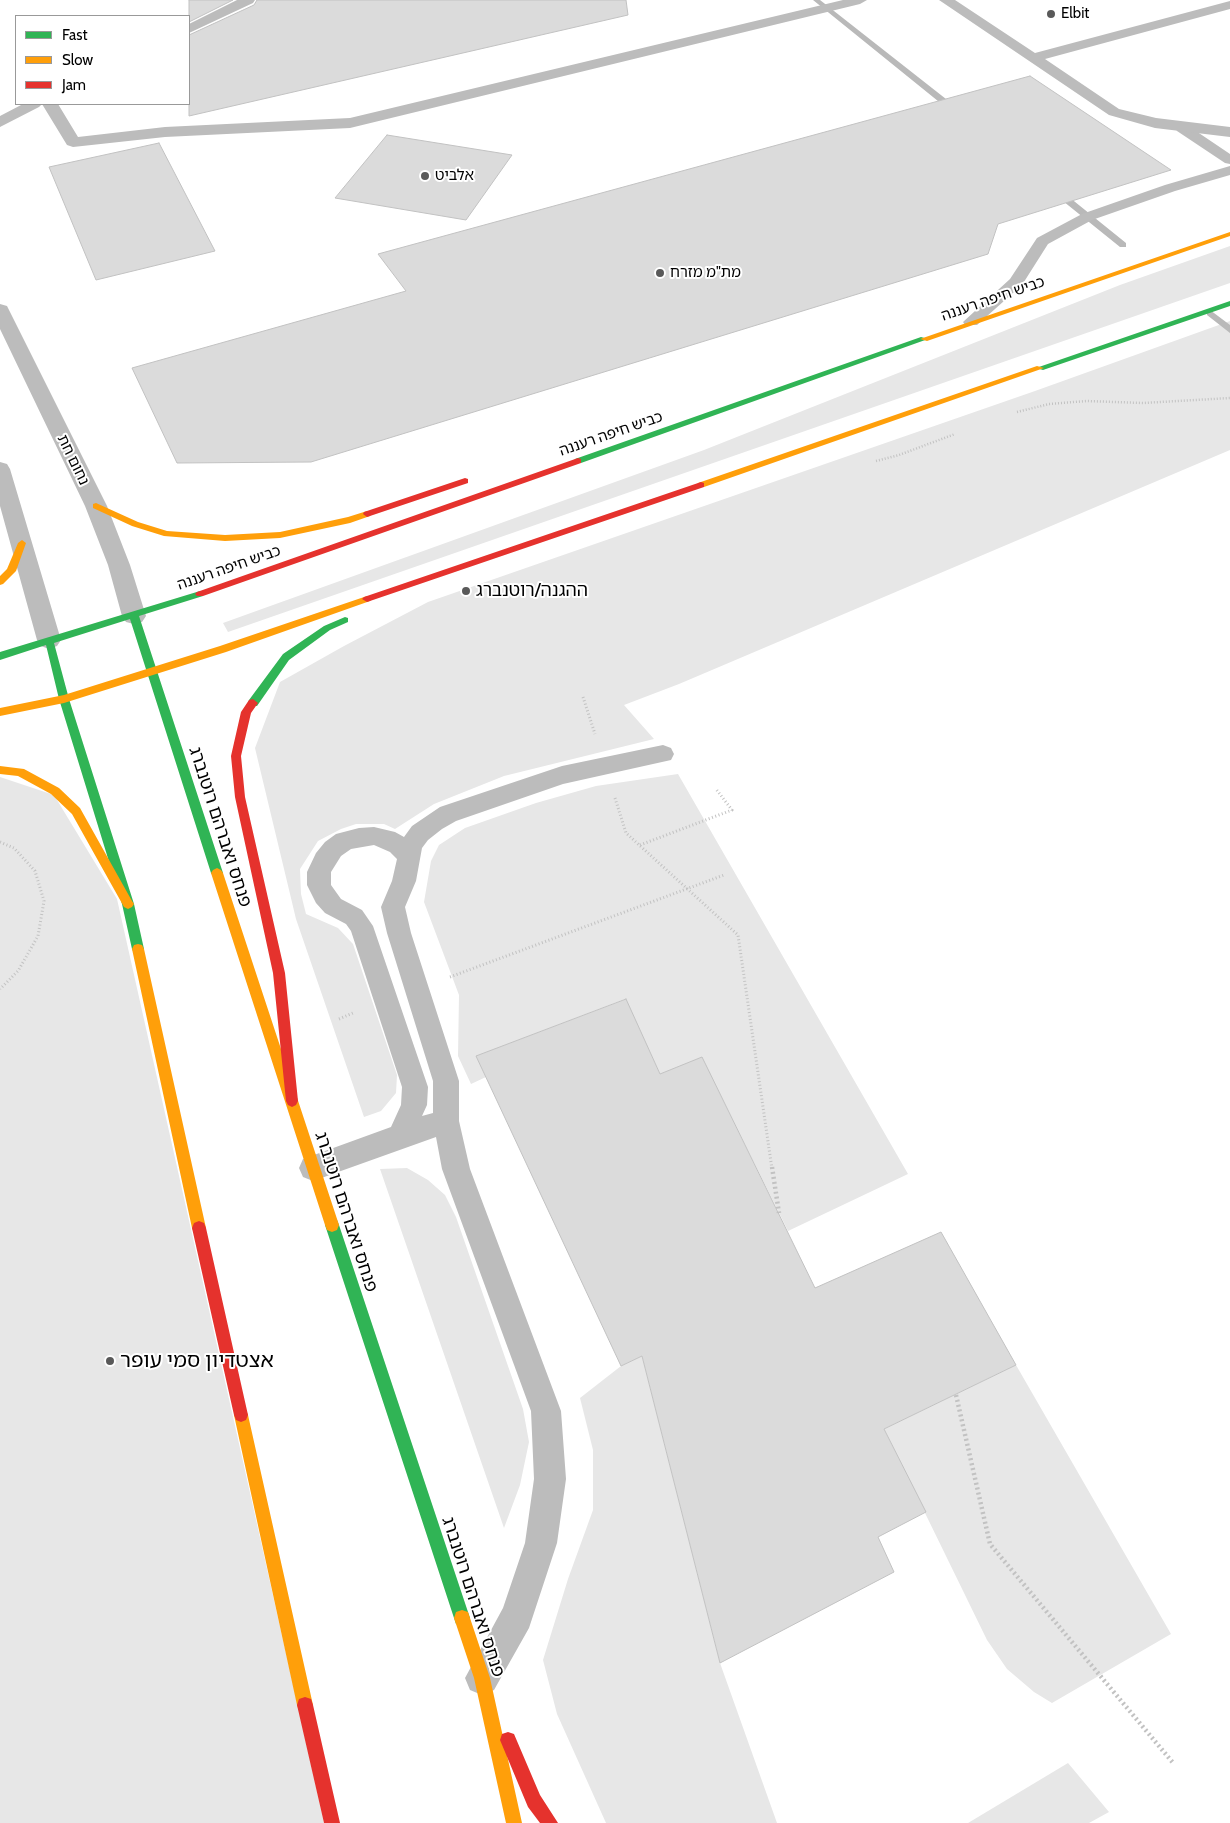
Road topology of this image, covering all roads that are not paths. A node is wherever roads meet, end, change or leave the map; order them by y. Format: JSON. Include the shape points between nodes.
{"nodes":[{"id":1,"x":248,"y":0,"type":"edge"},
{"id":2,"x":860,"y":0,"type":"edge"},
{"id":3,"x":946,"y":0,"type":"edge"},
{"id":4,"x":1230,"y":5,"type":"edge"},
{"id":5,"x":190,"y":28,"type":"edge"},
{"id":6,"x":1034,"y":58,"type":"junction"},
{"id":7,"x":32,"y":105,"type":"edge"},
{"id":8,"x":51,"y":105,"type":"edge"},
{"id":9,"x":0,"y":122,"type":"edge"},
{"id":10,"x":1182,"y":128,"type":"junction"},
{"id":11,"x":1230,"y":132,"type":"edge"},
{"id":12,"x":1230,"y":160,"type":"edge"},
{"id":13,"x":1230,"y":170,"type":"edge"},
{"id":14,"x":1230,"y":234,"type":"edge"},
{"id":15,"x":1230,"y":303,"type":"edge"},
{"id":16,"x":0,"y":310,"type":"edge"},
{"id":17,"x":971,"y":322,"type":"junction"},
{"id":18,"x":819,"y":376,"type":"junction"},
{"id":19,"x":649,"y":423,"type":"dead end"},
{"id":20,"x":0,"y":469,"type":"edge"},
{"id":21,"x":480,"y":476,"type":"dead end"},
{"id":22,"x":96,"y":506,"type":"junction"},
{"id":23,"x":22,"y":543,"type":"junction"},
{"id":24,"x":474,"y":562,"type":"junction"},
{"id":25,"x":0,"y":582,"type":"edge"},
{"id":26,"x":134,"y":616,"type":"junction"},
{"id":27,"x":49,"y":640,"type":"junction"},
{"id":28,"x":0,"y":656,"type":"edge"},
{"id":29,"x":151,"y":672,"type":"junction"},
{"id":30,"x":64,"y":699,"type":"junction"},
{"id":31,"x":0,"y":712,"type":"edge"},
{"id":32,"x":663,"y":754,"type":"dead end"},
{"id":33,"x":0,"y":770,"type":"edge"},
{"id":34,"x":409,"y":857,"type":"junction"},
{"id":35,"x":128,"y":904,"type":"junction"},
{"id":36,"x":292,"y":1101,"type":"junction"},
{"id":37,"x":446,"y":1121,"type":"junction"},
{"id":38,"x":400,"y":1138,"type":"junction"},
{"id":39,"x":313,"y":1168,"type":"junction"},
{"id":40,"x":482,"y":1678,"type":"junction"},
{"id":41,"x":332,"y":1823,"type":"edge"},
{"id":42,"x":514,"y":1823,"type":"edge"},
{"id":43,"x":550,"y":1823,"type":"edge"}],
"edges":[{"from":1,"to":5,"type":"street"},
{"from":2,"to":8,"type":"street","via":[[350,123],[166,132],[73,142]]},
{"from":3,"to":6,"type":"street"},
{"from":4,"to":6,"type":"street"},
{"from":6,"to":10,"type":"street","via":[[1114,112]]},
{"from":7,"to":9,"type":"street"},
{"from":10,"to":11,"type":"street"},
{"from":10,"to":12,"type":"lane"},
{"from":13,"to":17,"type":"lane","via":[[1087,217],[1042,241],[1016,282]]},
{"from":14,"to":17,"type":"main road","name":"כביש חיפה רעננה"},
{"from":15,"to":24,"type":"main road"},
{"from":16,"to":22,"type":"street","name":"נחום חת"},
{"from":17,"to":18,"type":"main road","name":"כביש חיפה רעננה"},
{"from":18,"to":19,"type":"main road"},
{"from":18,"to":26,"type":"main road","name":"כביש חיפה רעננה"},
{"from":20,"to":23,"type":"street"},
{"from":21,"to":22,"type":"main road","via":[[350,520],[280,535],[225,538],[167,534]]},
{"from":22,"to":26,"type":"street","name":"נחום חת"},
{"from":23,"to":25,"type":"main road","via":[[10,571]]},
{"from":23,"to":27,"type":"street"},
{"from":24,"to":29,"type":"main road"},
{"from":24,"to":36,"type":"main road","via":[[327,628],[286,657],[246,712],[236,756],[240,797],[279,973]]},
{"from":26,"to":27,"type":"main road","name":"כביש חיפה רעננה"},
{"from":26,"to":29,"type":"main road","name":"פנחס ואברהם רוטנברג"},
{"from":27,"to":28,"type":"main road","name":"כביש חיפה רעננה"},
{"from":27,"to":30,"type":"main road"},
{"from":29,"to":30,"type":"main road"},
{"from":29,"to":36,"type":"main road","name":"פנחס ואברהם רוטנברג"},
{"from":30,"to":31,"type":"main road"},
{"from":30,"to":35,"type":"main road"},
{"from":32,"to":34,"type":"lane","via":[[562,775],[448,814],[420,833],[411,845]]},
{"from":33,"to":35,"type":"main road","via":[[20,772],[55,791],[76,811]]},
{"from":34,"to":37,"type":"lane","via":[[404,881],[393,907],[446,1082]]},
{"from":34,"to":38,"type":"lane","via":[[387,839],[359,837],[344,841],[333,849],[319,872],[319,885],[324,896],[333,906],[354,917],[360,926],[415,1087],[414,1105]]},
{"from":35,"to":41,"type":"main road"},
{"from":36,"to":39,"type":"main road","name":"פנחס ואברהם רוטנברג"},
{"from":37,"to":38,"type":"lane"},
{"from":37,"to":40,"type":"lane","via":[[456,1169],[546,1411],[550,1479],[541,1543],[517,1616]]},
{"from":38,"to":39,"type":"lane"},
{"from":39,"to":40,"type":"main road","name":"פנחס ואברהם רוטנברג"},
{"from":40,"to":42,"type":"main road","name":"פנחס ואברהם רוטנברג"},
{"from":40,"to":43,"type":"main road","via":[[534,1802]]}]}
